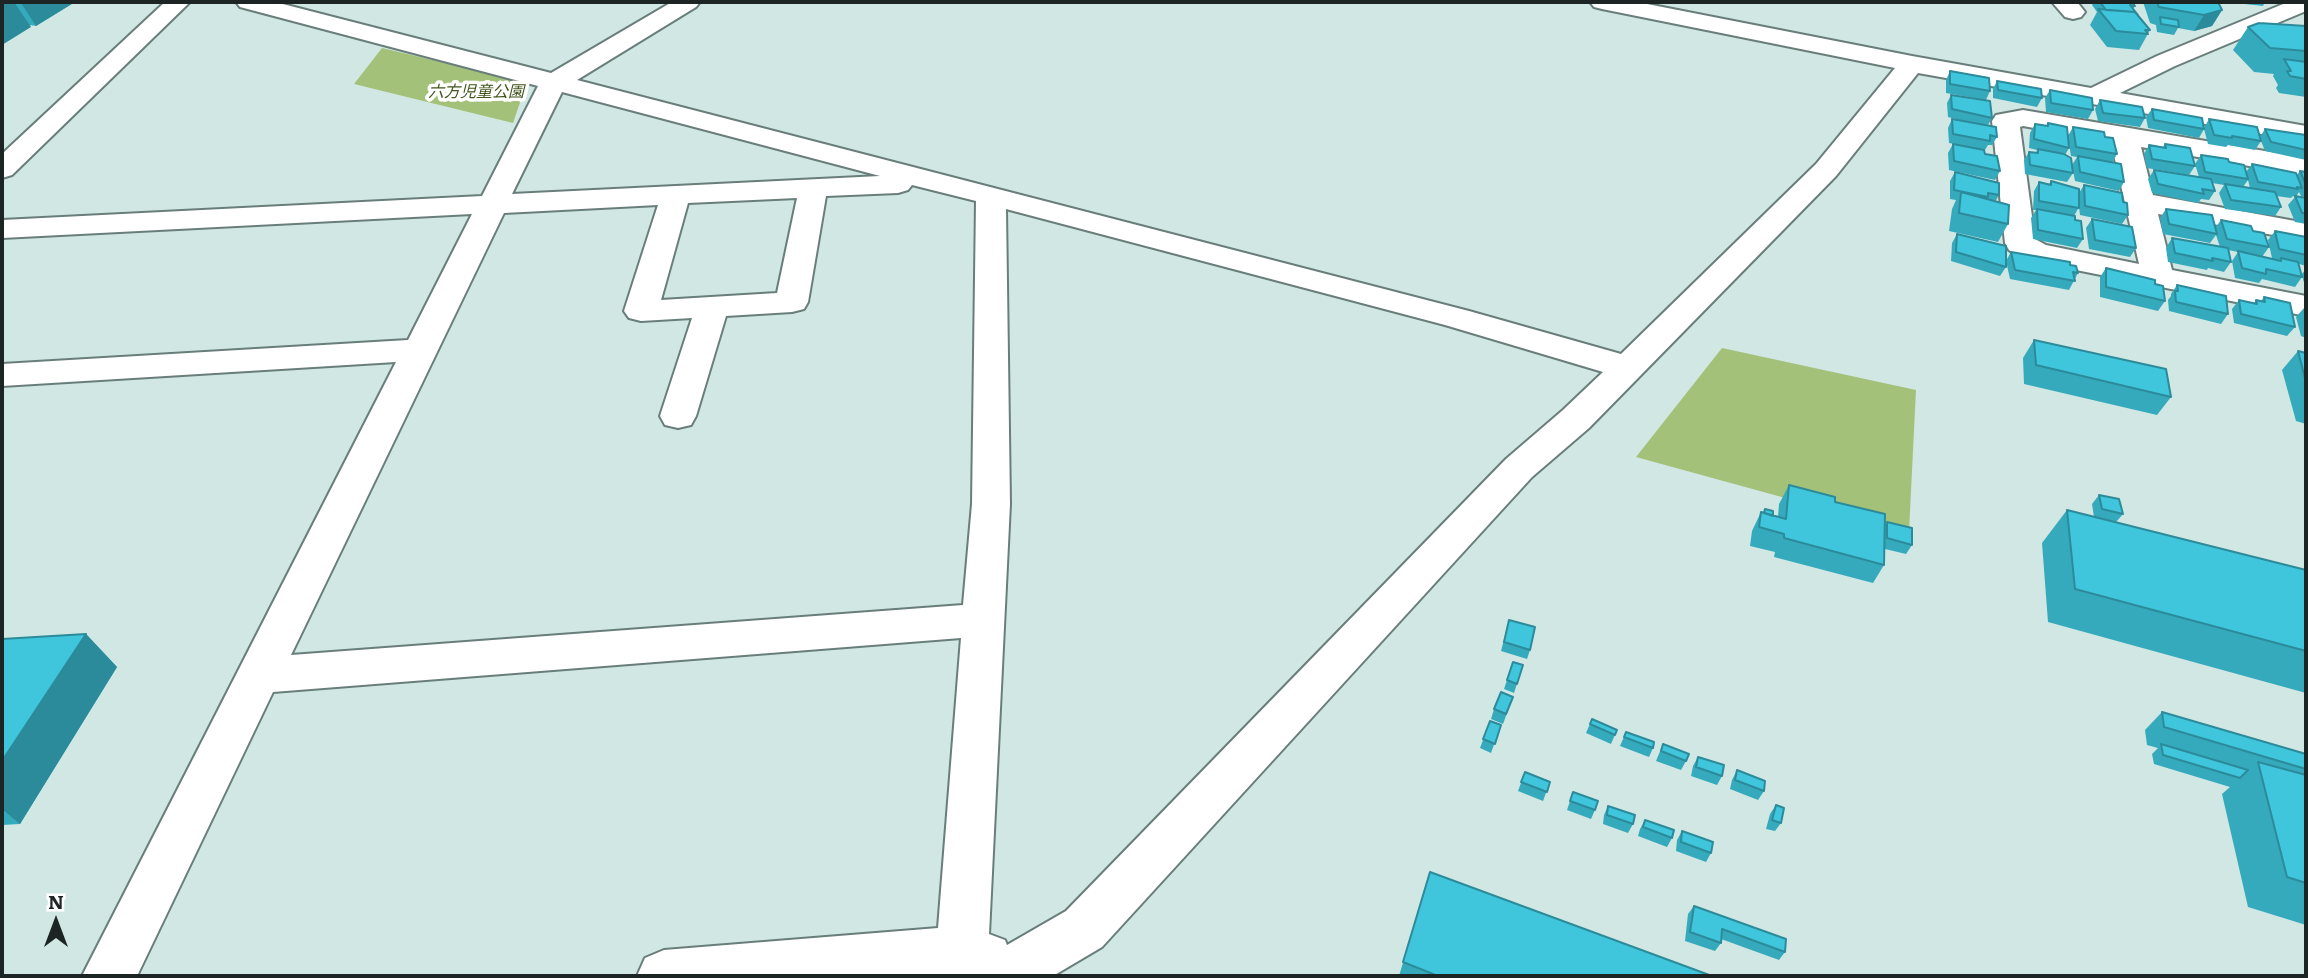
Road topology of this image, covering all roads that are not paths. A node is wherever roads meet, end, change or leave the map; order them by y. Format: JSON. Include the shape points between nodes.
{"nodes":[{"id":1,"x":178,"y":2,"type":"edge"},
{"id":2,"x":248,"y":2,"type":"edge"},
{"id":3,"x":688,"y":2,"type":"edge"},
{"id":4,"x":1602,"y":2,"type":"edge"},
{"id":5,"x":2306,"y":3,"type":"edge"},
{"id":6,"x":1912,"y":64,"type":"junction"},
{"id":7,"x":553,"y":83,"type":"junction"},
{"id":8,"x":2095,"y":98,"type":"junction"},
{"id":9,"x":2306,"y":134,"type":"edge"},
{"id":10,"x":2124,"y":136,"type":"junction"},
{"id":11,"x":2306,"y":167,"type":"edge"},
{"id":12,"x":2,"y":169,"type":"edge"},
{"id":13,"x":927,"y":180,"type":"junction"},
{"id":14,"x":813,"y":189,"type":"junction"},
{"id":15,"x":676,"y":195,"type":"junction"},
{"id":16,"x":991,"y":197,"type":"junction"},
{"id":17,"x":2140,"y":202,"type":"junction"},
{"id":18,"x":494,"y":204,"type":"junction"},
{"id":19,"x":2,"y":229,"type":"edge"},
{"id":20,"x":2306,"y":232,"type":"edge"},
{"id":21,"x":2158,"y":277,"type":"junction"},
{"id":22,"x":2306,"y":306,"type":"edge"},
{"id":23,"x":712,"y":307,"type":"junction"},
{"id":24,"x":421,"y":350,"type":"junction"},
{"id":25,"x":1628,"y":368,"type":"junction"},
{"id":26,"x":2,"y":375,"type":"edge"},
{"id":27,"x":678,"y":416,"type":"dead end"},
{"id":28,"x":982,"y":620,"type":"junction"},
{"id":29,"x":259,"y":676,"type":"junction"},
{"id":30,"x":992,"y":965,"type":"edge"},
{"id":31,"x":109,"y":976,"type":"edge"},
{"id":32,"x":664,"y":976,"type":"edge"}],
"edges":[{"from":1,"to":12,"type":"street"},
{"from":2,"to":7,"type":"street"},
{"from":3,"to":7,"type":"street"},
{"from":4,"to":6,"type":"street"},
{"from":5,"to":8,"type":"street","via":[[2166,61]]},
{"from":6,"to":8,"type":"street"},
{"from":6,"to":25,"type":"street","via":[[1826,170]]},
{"from":7,"to":13,"type":"street"},
{"from":7,"to":18,"type":"street"},
{"from":8,"to":9,"type":"street"},
{"from":10,"to":11,"type":"street"},
{"from":10,"to":17,"type":"street"},
{"from":10,"to":21,"type":"street","via":[[2023,118],[2006,121],[2020,243],[2036,253]]},
{"from":13,"to":14,"type":"street"},
{"from":13,"to":16,"type":"street"},
{"from":14,"to":15,"type":"street"},
{"from":14,"to":23,"type":"street","via":[[792,302]]},
{"from":15,"to":18,"type":"street"},
{"from":15,"to":23,"type":"street","via":[[641,311]]},
{"from":16,"to":25,"type":"street","via":[[1457,318]]},
{"from":16,"to":28,"type":"street","via":[[991,504]]},
{"from":17,"to":20,"type":"street"},
{"from":17,"to":21,"type":"street"},
{"from":18,"to":19,"type":"street"},
{"from":18,"to":24,"type":"street"},
{"from":21,"to":22,"type":"street"},
{"from":23,"to":27,"type":"street"},
{"from":24,"to":26,"type":"street"},
{"from":24,"to":29,"type":"street"},
{"from":25,"to":30,"type":"street","via":[[1520,468],[1084,929]]},
{"from":28,"to":29,"type":"street"},
{"from":28,"to":30,"type":"street"},
{"from":29,"to":31,"type":"street"},
{"from":30,"to":32,"type":"street"}]}
